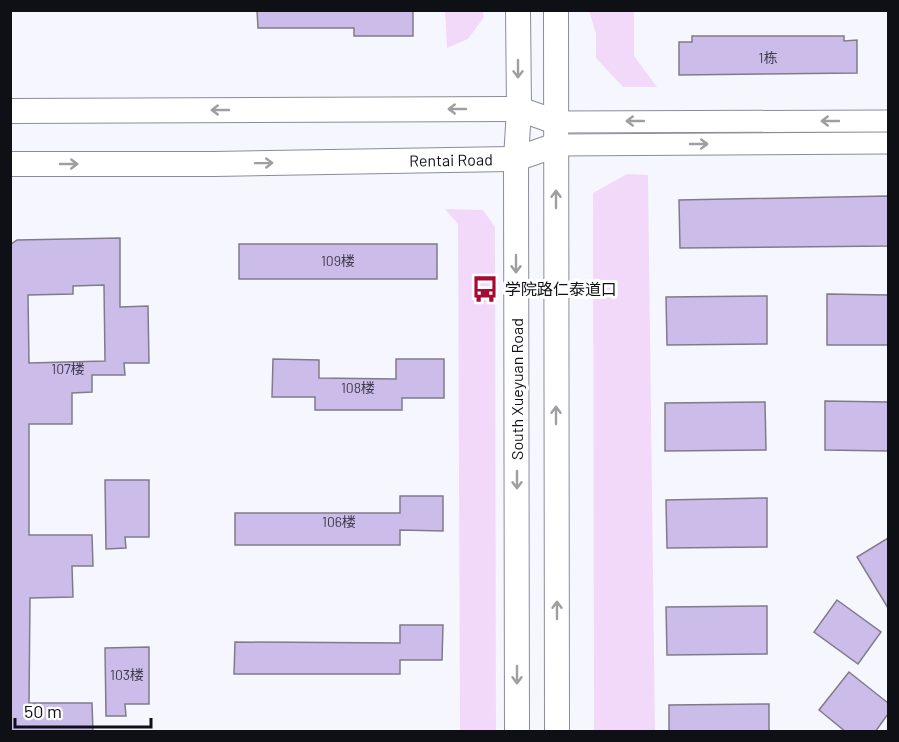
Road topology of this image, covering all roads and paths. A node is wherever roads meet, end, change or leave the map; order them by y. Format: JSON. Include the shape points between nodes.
{"nodes":[{"id":1,"x":518,"y":10,"type":"edge"},
{"id":2,"x":556,"y":10,"type":"edge"},
{"id":3,"x":519,"y":109,"type":"junction"},
{"id":4,"x":10,"y":111,"type":"edge"},
{"id":5,"x":888,"y":121,"type":"edge"},
{"id":6,"x":556,"y":134,"type":"junction"},
{"id":7,"x":888,"y":143,"type":"edge"},
{"id":8,"x":516,"y":159,"type":"junction"},
{"id":9,"x":10,"y":164,"type":"edge"},
{"id":10,"x":517,"y":732,"type":"edge"},
{"id":11,"x":557,"y":732,"type":"edge"}],
"edges":[{"from":1,"to":3,"type":"main road","name":"South Xueyuan Road","one_way":true},
{"from":2,"to":6,"type":"main road"},
{"from":3,"to":4,"type":"main road","name":"Rentai Road","one_way":true},
{"from":3,"to":6,"type":"main road","name":"Rentai Road"},
{"from":3,"to":8,"type":"main road","name":"South Xueyuan Road"},
{"from":5,"to":6,"type":"main road","name":"Rentai Road","one_way":true},
{"from":6,"to":7,"type":"main road","name":"Rentai Road","one_way":true},
{"from":6,"to":8,"type":"main road","name":"Rentai Road"},
{"from":11,"to":6,"type":"main road","one_way":true},
{"from":9,"to":8,"type":"main road","name":"Rentai Road","one_way":true},
{"from":8,"to":10,"type":"main road","name":"South Xueyuan Road","one_way":true}]}
